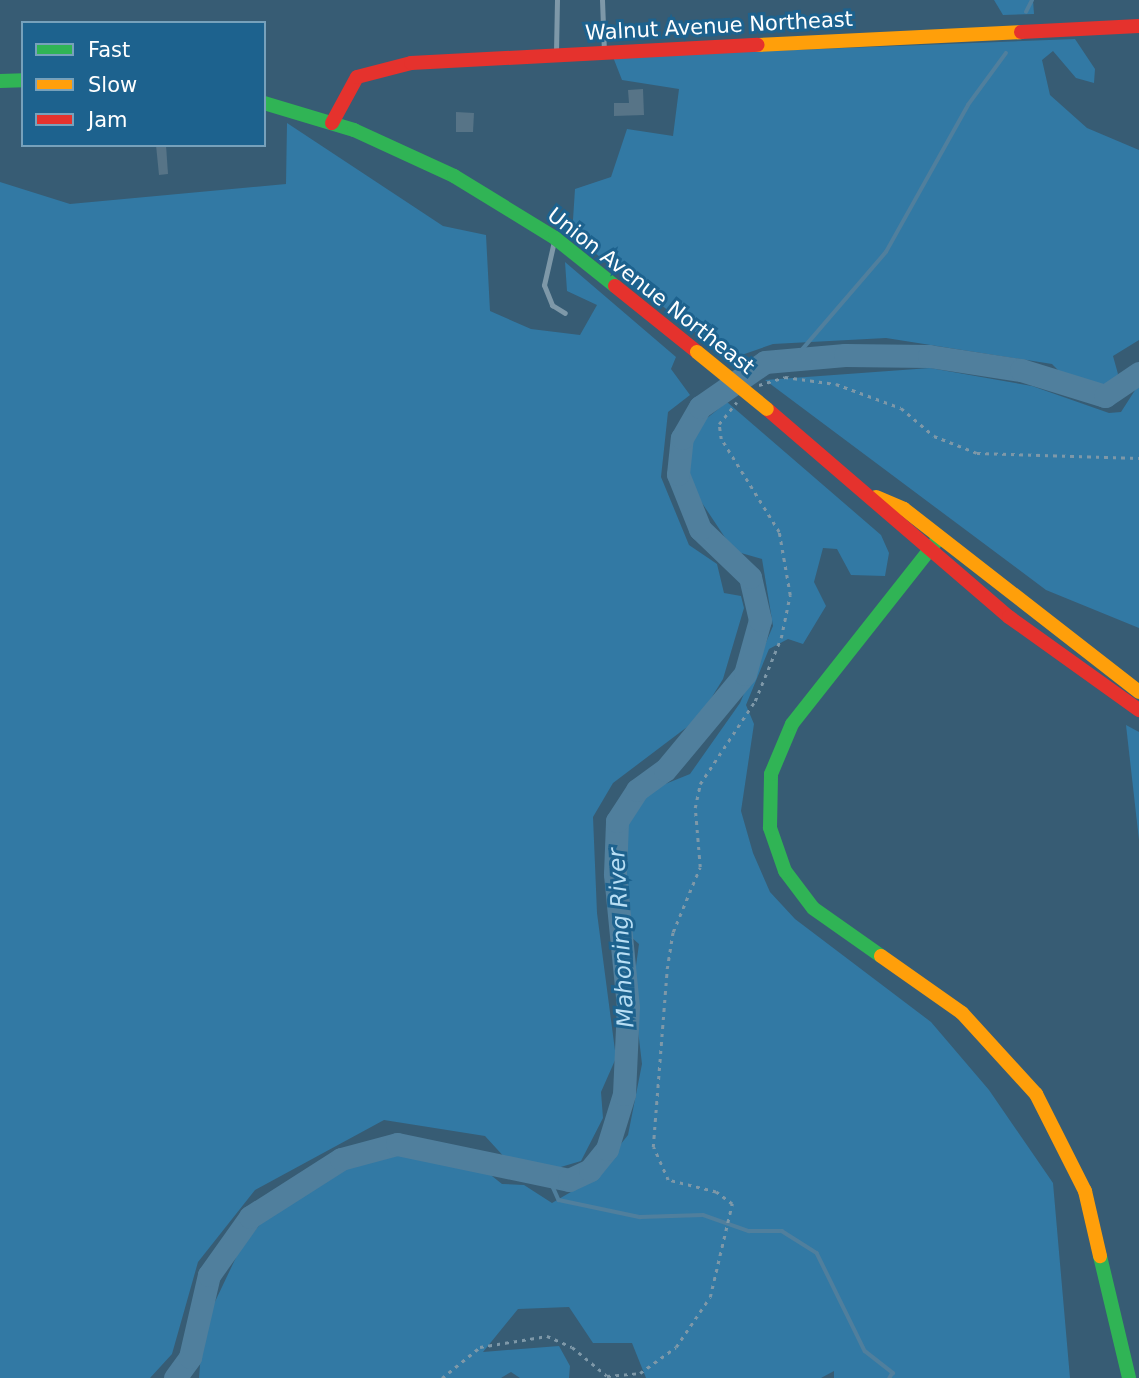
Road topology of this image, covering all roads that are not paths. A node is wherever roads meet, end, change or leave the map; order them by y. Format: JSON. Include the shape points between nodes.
{"nodes":[{"id":1,"x":557,"y":0,"type":"edge"},
{"id":2,"x":602,"y":0,"type":"edge"},
{"id":3,"x":1139,"y":26,"type":"edge"},
{"id":4,"x":604,"y":53,"type":"junction"},
{"id":5,"x":556,"y":56,"type":"junction"},
{"id":6,"x":21,"y":80,"type":"edge"},
{"id":7,"x":0,"y":81,"type":"edge"},
{"id":8,"x":266,"y":104,"type":"edge"},
{"id":9,"x":332,"y":123,"type":"junction"},
{"id":10,"x":555,"y":239,"type":"junction"},
{"id":11,"x":565,"y":313,"type":"dead end"},
{"id":12,"x":876,"y":497,"type":"junction"},
{"id":13,"x":939,"y":538,"type":"junction"},
{"id":14,"x":929,"y":550,"type":"junction"},
{"id":15,"x":1139,"y":692,"type":"edge"},
{"id":16,"x":1139,"y":710,"type":"edge"},
{"id":17,"x":1129,"y":1378,"type":"edge"}],
"edges":[{"from":1,"to":5,"type":"lane"},
{"from":2,"to":4,"type":"lane"},
{"from":3,"to":4,"type":"main road","name":"Walnut Avenue Northeast"},
{"from":4,"to":5,"type":"main road","name":"Walnut Avenue Northeast"},
{"from":5,"to":9,"type":"main road","name":"Walnut Avenue Northeast","via":[[383,66],[352,81]]},
{"from":6,"to":7,"type":"main road"},
{"from":8,"to":9,"type":"main road","name":"Union Avenue Northeast"},
{"from":9,"to":10,"type":"main road","name":"Union Avenue Northeast","via":[[454,176]]},
{"from":10,"to":11,"type":"lane","via":[[544,285]]},
{"from":10,"to":12,"type":"main road","name":"Union Avenue Northeast","bridge":true},
{"from":12,"to":13,"type":"main road","name":"Union Avenue Northeast","via":[[897,504]]},
{"from":12,"to":14,"type":"main road","name":"Union Avenue Northeast"},
{"from":13,"to":14,"type":"main road"},
{"from":13,"to":15,"type":"main road","name":"Union Avenue Northeast"},
{"from":14,"to":16,"type":"main road","name":"Union Avenue Northeast"},
{"from":14,"to":17,"type":"main road","via":[[783,739],[769,792],[770,828],[785,871],[813,908],[962,1013],[1036,1094],[1085,1191]]}]}
